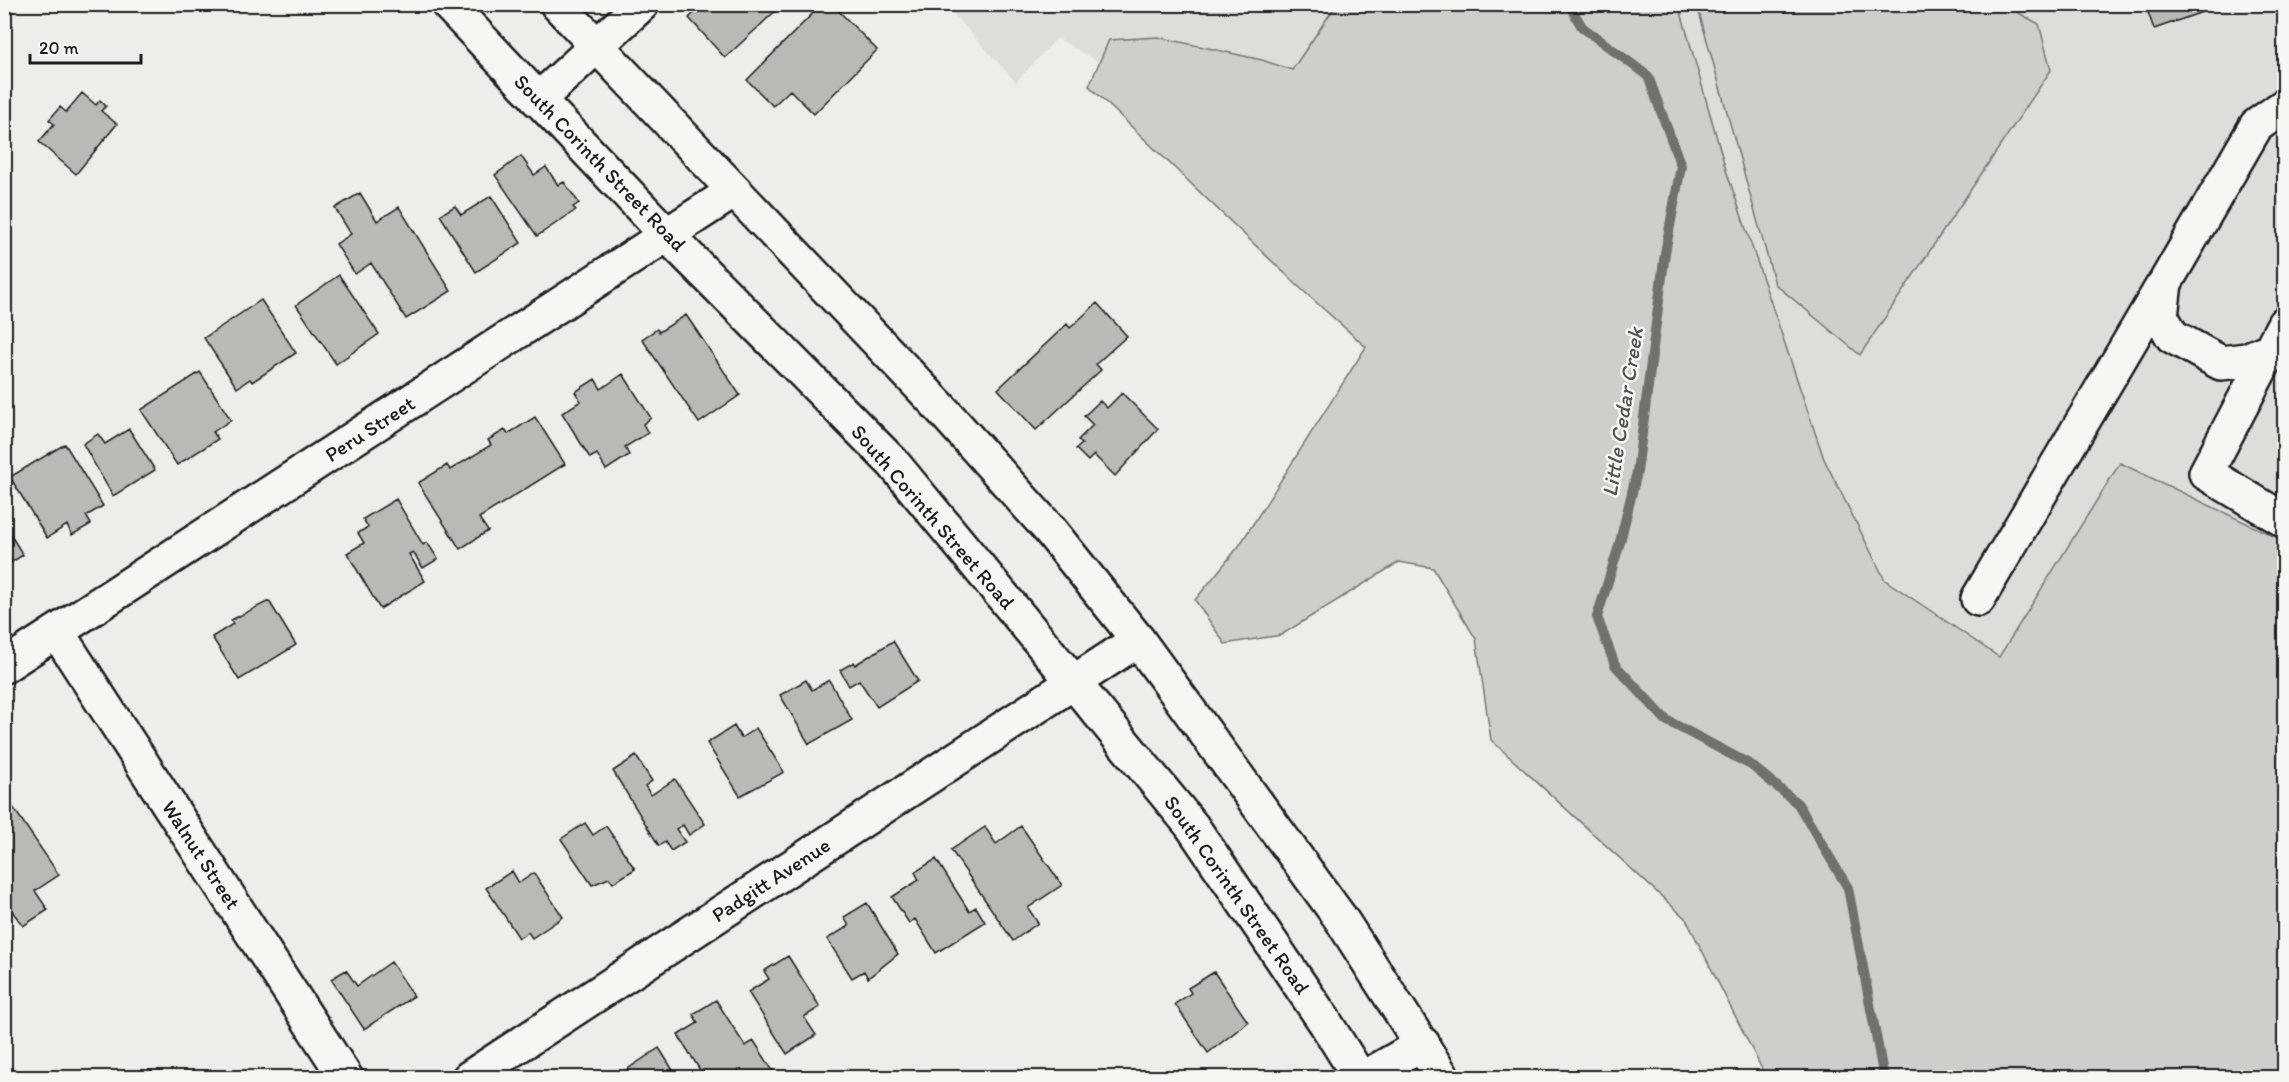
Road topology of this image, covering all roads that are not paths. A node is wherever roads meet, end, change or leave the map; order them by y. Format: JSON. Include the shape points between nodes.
{"nodes":[{"id":1,"x":448,"y":4,"type":"edge"},
{"id":2,"x":557,"y":4,"type":"edge"},
{"id":3,"x":642,"y":4,"type":"edge"},
{"id":4,"x":597,"y":46,"type":"junction"},
{"id":5,"x":538,"y":100,"type":"junction"},
{"id":6,"x":2284,"y":106,"type":"edge"},
{"id":7,"x":734,"y":191,"type":"junction"},
{"id":8,"x":668,"y":236,"type":"junction"},
{"id":9,"x":2165,"y":283,"type":"junction"},
{"id":10,"x":2278,"y":337,"type":"edge"},
{"id":11,"x":2284,"y":520,"type":"edge"},
{"id":12,"x":1978,"y":599,"type":"dead end"},
{"id":13,"x":57,"y":632,"type":"junction"},
{"id":14,"x":1138,"y":640,"type":"junction"},
{"id":15,"x":4,"y":666,"type":"edge"},
{"id":16,"x":1072,"y":682,"type":"junction"},
{"id":17,"x":1423,"y":1044,"type":"junction"},
{"id":18,"x":346,"y":1077,"type":"edge"},
{"id":19,"x":469,"y":1077,"type":"edge"},
{"id":20,"x":1362,"y":1077,"type":"edge"},
{"id":21,"x":1443,"y":1077,"type":"edge"}],
"edges":[{"from":1,"to":5,"type":"main road","name":"South Corinth Street Road"},
{"from":2,"to":4,"type":"main road"},
{"from":3,"to":4,"type":"main road"},
{"from":4,"to":5,"type":"main road"},
{"from":4,"to":7,"type":"main road"},
{"from":5,"to":8,"type":"main road","name":"South Corinth Street Road"},
{"from":6,"to":9,"type":"main road","via":[[2256,126]]},
{"from":7,"to":8,"type":"main road","name":"Peru Street"},
{"from":7,"to":14,"type":"main road","via":[[937,404],[1049,529]]},
{"from":8,"to":13,"type":"main road","name":"Peru Street"},
{"from":8,"to":16,"type":"main road","name":"South Corinth Street Road","via":[[893,463]]},
{"from":9,"to":10,"type":"main road","via":[[2161,316],[2172,336],[2221,363],[2246,360]]},
{"from":9,"to":12,"type":"main road"},
{"from":10,"to":11,"type":"main road","via":[[2206,474]]},
{"from":13,"to":15,"type":"main road","name":"Peru Street"},
{"from":13,"to":18,"type":"main road","name":"Walnut Street"},
{"from":14,"to":16,"type":"main road","name":"Padgitt Avenue"},
{"from":14,"to":17,"type":"main road","via":[[1341,919]]},
{"from":16,"to":19,"type":"main road","name":"Padgitt Avenue"},
{"from":16,"to":20,"type":"main road","name":"South Corinth Street Road","via":[[1192,826]]},
{"from":17,"to":20,"type":"main road"},
{"from":17,"to":21,"type":"main road"}]}
